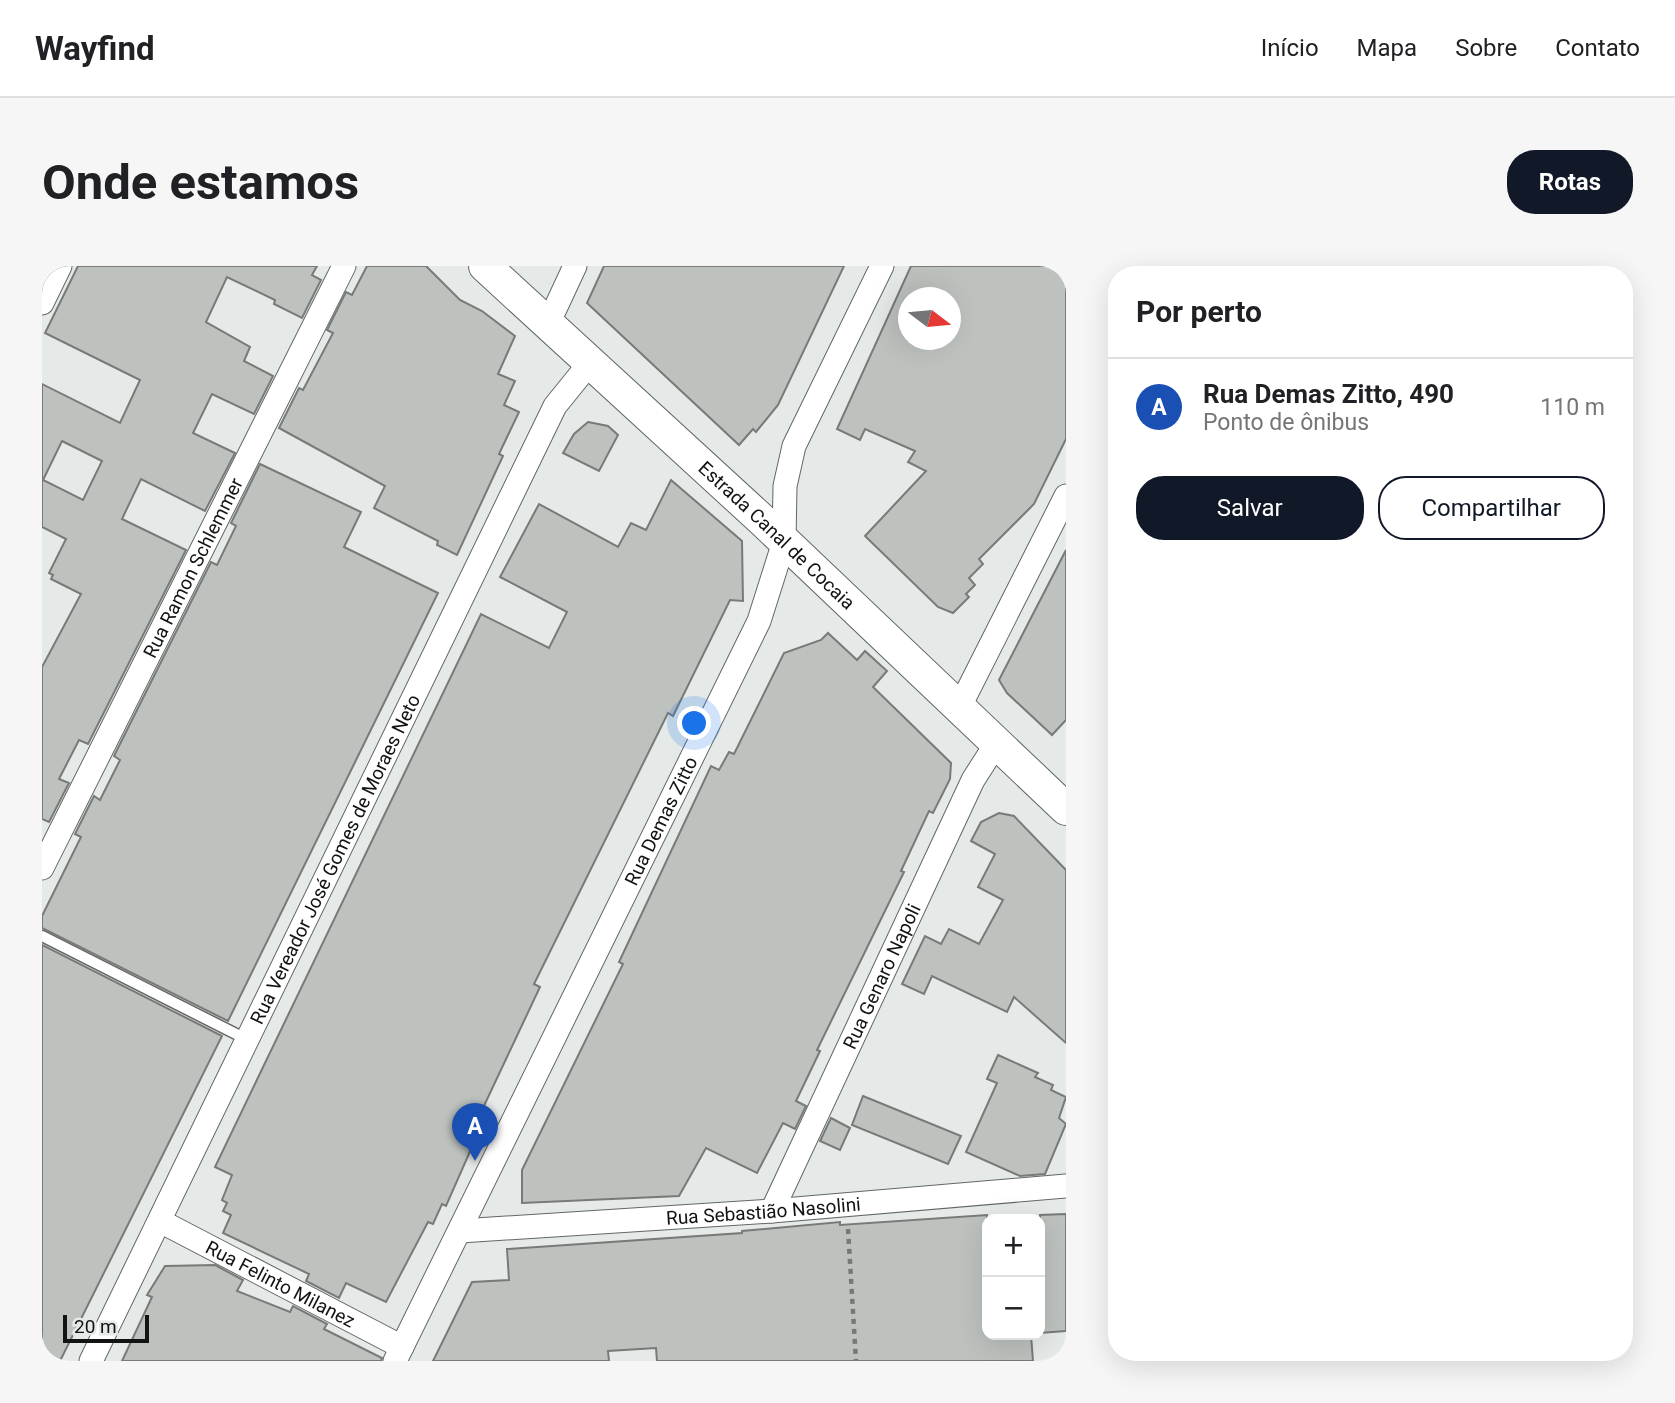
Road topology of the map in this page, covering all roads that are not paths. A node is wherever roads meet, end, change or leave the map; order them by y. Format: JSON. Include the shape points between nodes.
{"nodes":[{"id":1,"x":61,"y":266,"type":"edge"},
{"id":2,"x":344,"y":266,"type":"edge"},
{"id":3,"x":485,"y":266,"type":"edge"},
{"id":4,"x":575,"y":266,"type":"edge"},
{"id":5,"x":881,"y":266,"type":"edge"},
{"id":6,"x":42,"y":303,"type":"edge"},
{"id":7,"x":548,"y":324,"type":"junction"},
{"id":8,"x":589,"y":364,"type":"junction"},
{"id":9,"x":1066,"y":496,"type":"edge"},
{"id":10,"x":784,"y":542,"type":"junction"},
{"id":11,"x":960,"y":708,"type":"junction"},
{"id":12,"x":996,"y":744,"type":"junction"},
{"id":13,"x":1066,"y":809,"type":"edge"},
{"id":14,"x":42,"y":868,"type":"edge"},
{"id":15,"x":42,"y":936,"type":"edge"},
{"id":16,"x":248,"y":1040,"type":"junction"},
{"id":17,"x":1066,"y":1186,"type":"edge"},
{"id":18,"x":772,"y":1211,"type":"junction"},
{"id":19,"x":160,"y":1221,"type":"junction"},
{"id":20,"x":460,"y":1231,"type":"junction"},
{"id":21,"x":399,"y":1354,"type":"edge"},
{"id":22,"x":91,"y":1361,"type":"edge"}],
"edges":[{"from":1,"to":6,"type":"street"},
{"from":2,"to":14,"type":"street","name":"Rua Ramon Schlemmer"},
{"from":3,"to":7,"type":"main road","name":"Estrada Canal de Cocaia"},
{"from":4,"to":7,"type":"street"},
{"from":5,"to":10,"type":"street","name":"Rua Demas Zitto","via":[[794,446],[785,486]]},
{"from":7,"to":8,"type":"main road","name":"Estrada Canal de Cocaia"},
{"from":8,"to":10,"type":"main road","name":"Estrada Canal de Cocaia"},
{"from":8,"to":16,"type":"street","name":"Rua Vereador José Gomes de Moraes Neto","via":[[555,406]]},
{"from":9,"to":11,"type":"street"},
{"from":10,"to":11,"type":"main road","name":"Estrada Canal de Cocaia"},
{"from":10,"to":20,"type":"street","name":"Rua Demas Zitto","via":[[759,621]]},
{"from":11,"to":12,"type":"main road","name":"Estrada Canal de Cocaia"},
{"from":12,"to":13,"type":"main road","name":"Estrada Canal de Cocaia"},
{"from":12,"to":18,"type":"street","name":"Rua Genaro Napoli","via":[[973,780]]},
{"from":15,"to":16,"type":"lane"},
{"from":16,"to":19,"type":"street","name":"Rua Vereador José Gomes de Moraes Neto"},
{"from":17,"to":18,"type":"street","name":"Rua Sebastião Nasolini"},
{"from":18,"to":20,"type":"street","name":"Rua Sebastião Nasolini"},
{"from":19,"to":21,"type":"street","name":"Rua Felinto Milanez"},
{"from":19,"to":22,"type":"street","name":"Rua Vereador José Gomes de Moraes Neto"},
{"from":20,"to":21,"type":"street","name":"Rua Demas Zitto"}]}
